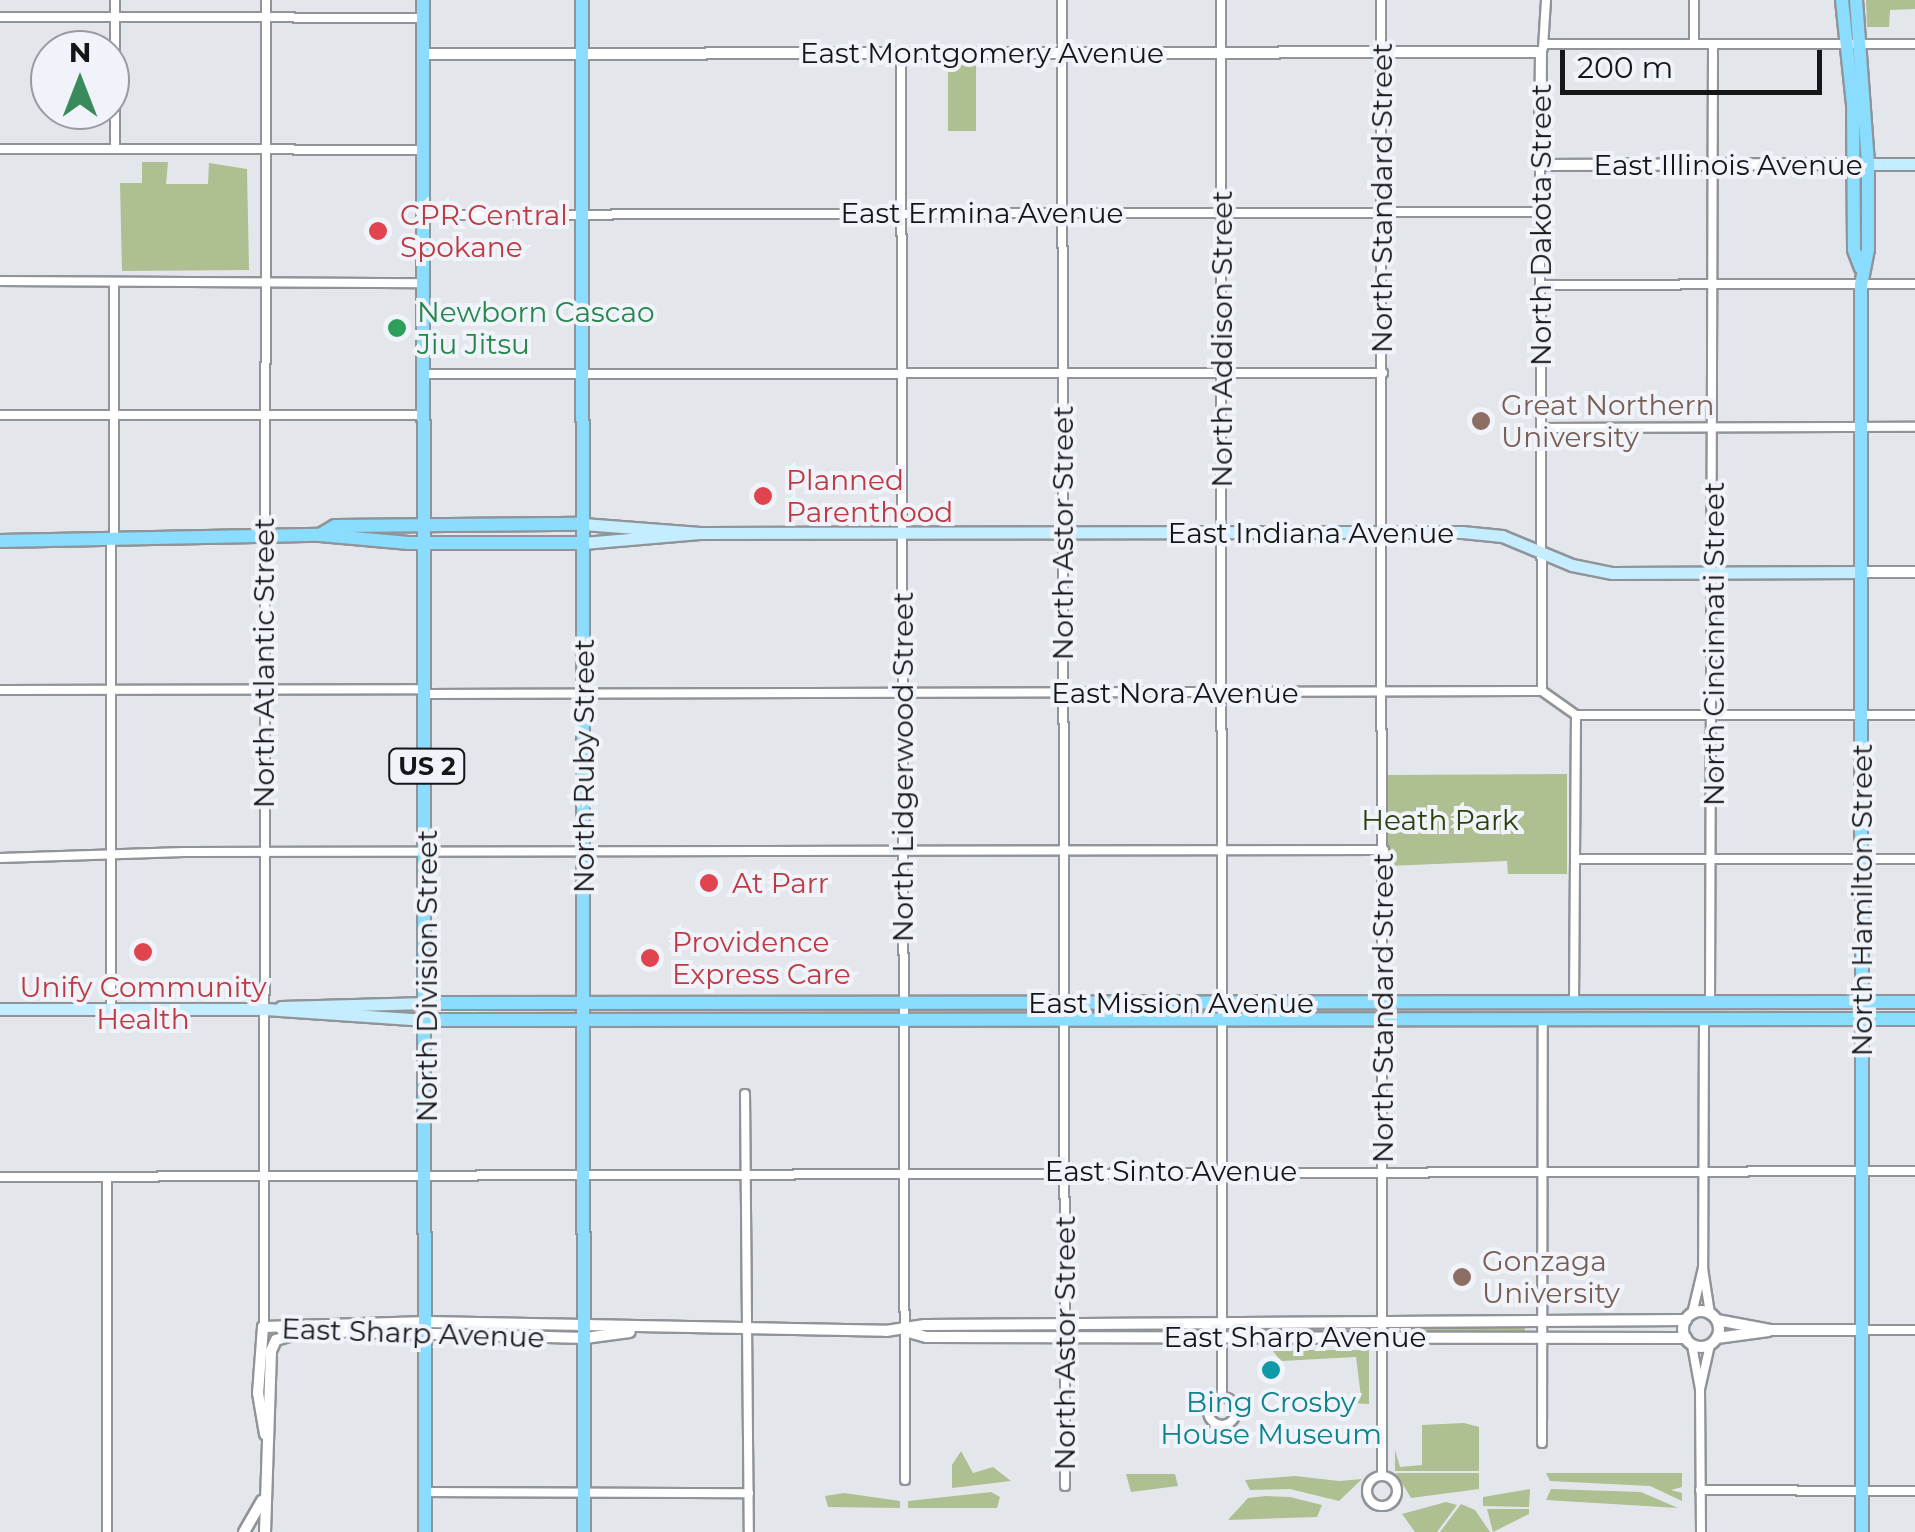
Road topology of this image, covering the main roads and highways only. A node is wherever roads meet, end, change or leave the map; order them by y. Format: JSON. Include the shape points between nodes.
{"nodes":[{"id":1,"x":424,"y":0,"type":"edge"},
{"id":2,"x":582,"y":0,"type":"edge"},
{"id":3,"x":1842,"y":0,"type":"edge"},
{"id":4,"x":1856,"y":0,"type":"edge"},
{"id":5,"x":1854,"y":44,"type":"junction"},
{"id":6,"x":1861,"y":164,"type":"junction"},
{"id":7,"x":1915,"y":164,"type":"edge"},
{"id":8,"x":583,"y":524,"type":"junction"},
{"id":9,"x":425,"y":525,"type":"junction"},
{"id":10,"x":700,"y":533,"type":"junction"},
{"id":11,"x":320,"y":534,"type":"junction"},
{"id":12,"x":0,"y":540,"type":"edge"},
{"id":13,"x":583,"y":542,"type":"junction"},
{"id":14,"x":424,"y":543,"type":"junction"},
{"id":15,"x":1863,"y":572,"type":"junction"},
{"id":16,"x":1770,"y":1002,"type":"junction"},
{"id":17,"x":1862,"y":1002,"type":"junction"},
{"id":18,"x":1915,"y":1002,"type":"edge"},
{"id":19,"x":426,"y":1003,"type":"junction"},
{"id":20,"x":584,"y":1004,"type":"junction"},
{"id":21,"x":0,"y":1009,"type":"edge"},
{"id":22,"x":265,"y":1009,"type":"junction"},
{"id":23,"x":1704,"y":1019,"type":"junction"},
{"id":24,"x":1862,"y":1019,"type":"junction"},
{"id":25,"x":1915,"y":1019,"type":"edge"},
{"id":26,"x":426,"y":1020,"type":"junction"},
{"id":27,"x":583,"y":1022,"type":"junction"},
{"id":28,"x":425,"y":1532,"type":"edge"},
{"id":29,"x":584,"y":1532,"type":"edge"},
{"id":30,"x":1862,"y":1532,"type":"edge"}],
"edges":[{"from":1,"to":9,"type":"main road","name":"North Division Street","number":"US 2"},
{"from":2,"to":8,"type":"main road","name":"North Ruby Street"},
{"from":3,"to":5,"type":"main road","name":"North Hamilton Street"},
{"from":4,"to":5,"type":"main road","name":"North Hamilton Street"},
{"from":5,"to":6,"type":"main road","name":"North Hamilton Street"},
{"from":6,"to":7,"type":"main road","name":"East Illinois Avenue"},
{"from":6,"to":15,"type":"main road","name":"North Hamilton Street","via":[[1854,250],[1861,268]]},
{"from":8,"to":9,"type":"main road","name":"East Indiana Avenue"},
{"from":8,"to":10,"type":"main road","name":"East Indiana Avenue"},
{"from":8,"to":13,"type":"main road","name":"North Ruby Street"},
{"from":9,"to":11,"type":"main road","name":"East Indiana Avenue","via":[[335,526]]},
{"from":9,"to":14,"type":"main road","name":"North Division Street","number":"US 2"},
{"from":10,"to":13,"type":"main road","name":"East Indiana Avenue"},
{"from":10,"to":15,"type":"main road","name":"East Indiana Avenue","via":[[1383,532],[1502,536],[1612,572]]},
{"from":11,"to":12,"type":"main road"},
{"from":11,"to":14,"type":"main road","name":"East Indiana Avenue"},
{"from":13,"to":14,"type":"main road","name":"East Indiana Avenue"},
{"from":13,"to":20,"type":"main road","name":"North Ruby Street"},
{"from":14,"to":19,"type":"main road","name":"North Division Street","number":"US 2"},
{"from":15,"to":17,"type":"main road","name":"North Hamilton Street"},
{"from":16,"to":17,"type":"main road","name":"East Mission Avenue"},
{"from":16,"to":20,"type":"main road","name":"East Mission Avenue"},
{"from":16,"to":23,"type":"main road","via":[[1716,1010]]},
{"from":17,"to":18,"type":"main road","name":"East Mission Avenue"},
{"from":17,"to":24,"type":"main road","name":"North Hamilton Street"},
{"from":19,"to":20,"type":"main road","name":"East Mission Avenue"},
{"from":19,"to":22,"type":"main road"},
{"from":19,"to":26,"type":"main road","name":"North Division Street","number":"US 2"},
{"from":20,"to":27,"type":"main road","name":"North Ruby Street"},
{"from":21,"to":22,"type":"main road"},
{"from":22,"to":26,"type":"main road"},
{"from":23,"to":24,"type":"main road","name":"East Mission Avenue"},
{"from":23,"to":27,"type":"main road","name":"East Mission Avenue"},
{"from":24,"to":25,"type":"main road","name":"East Mission Avenue"},
{"from":24,"to":30,"type":"main road","name":"North Hamilton Street"},
{"from":26,"to":27,"type":"main road","name":"East Mission Avenue"},
{"from":26,"to":28,"type":"main road","name":"North Division Street","number":"US 2"},
{"from":27,"to":29,"type":"main road","name":"North Ruby Street"}]}
